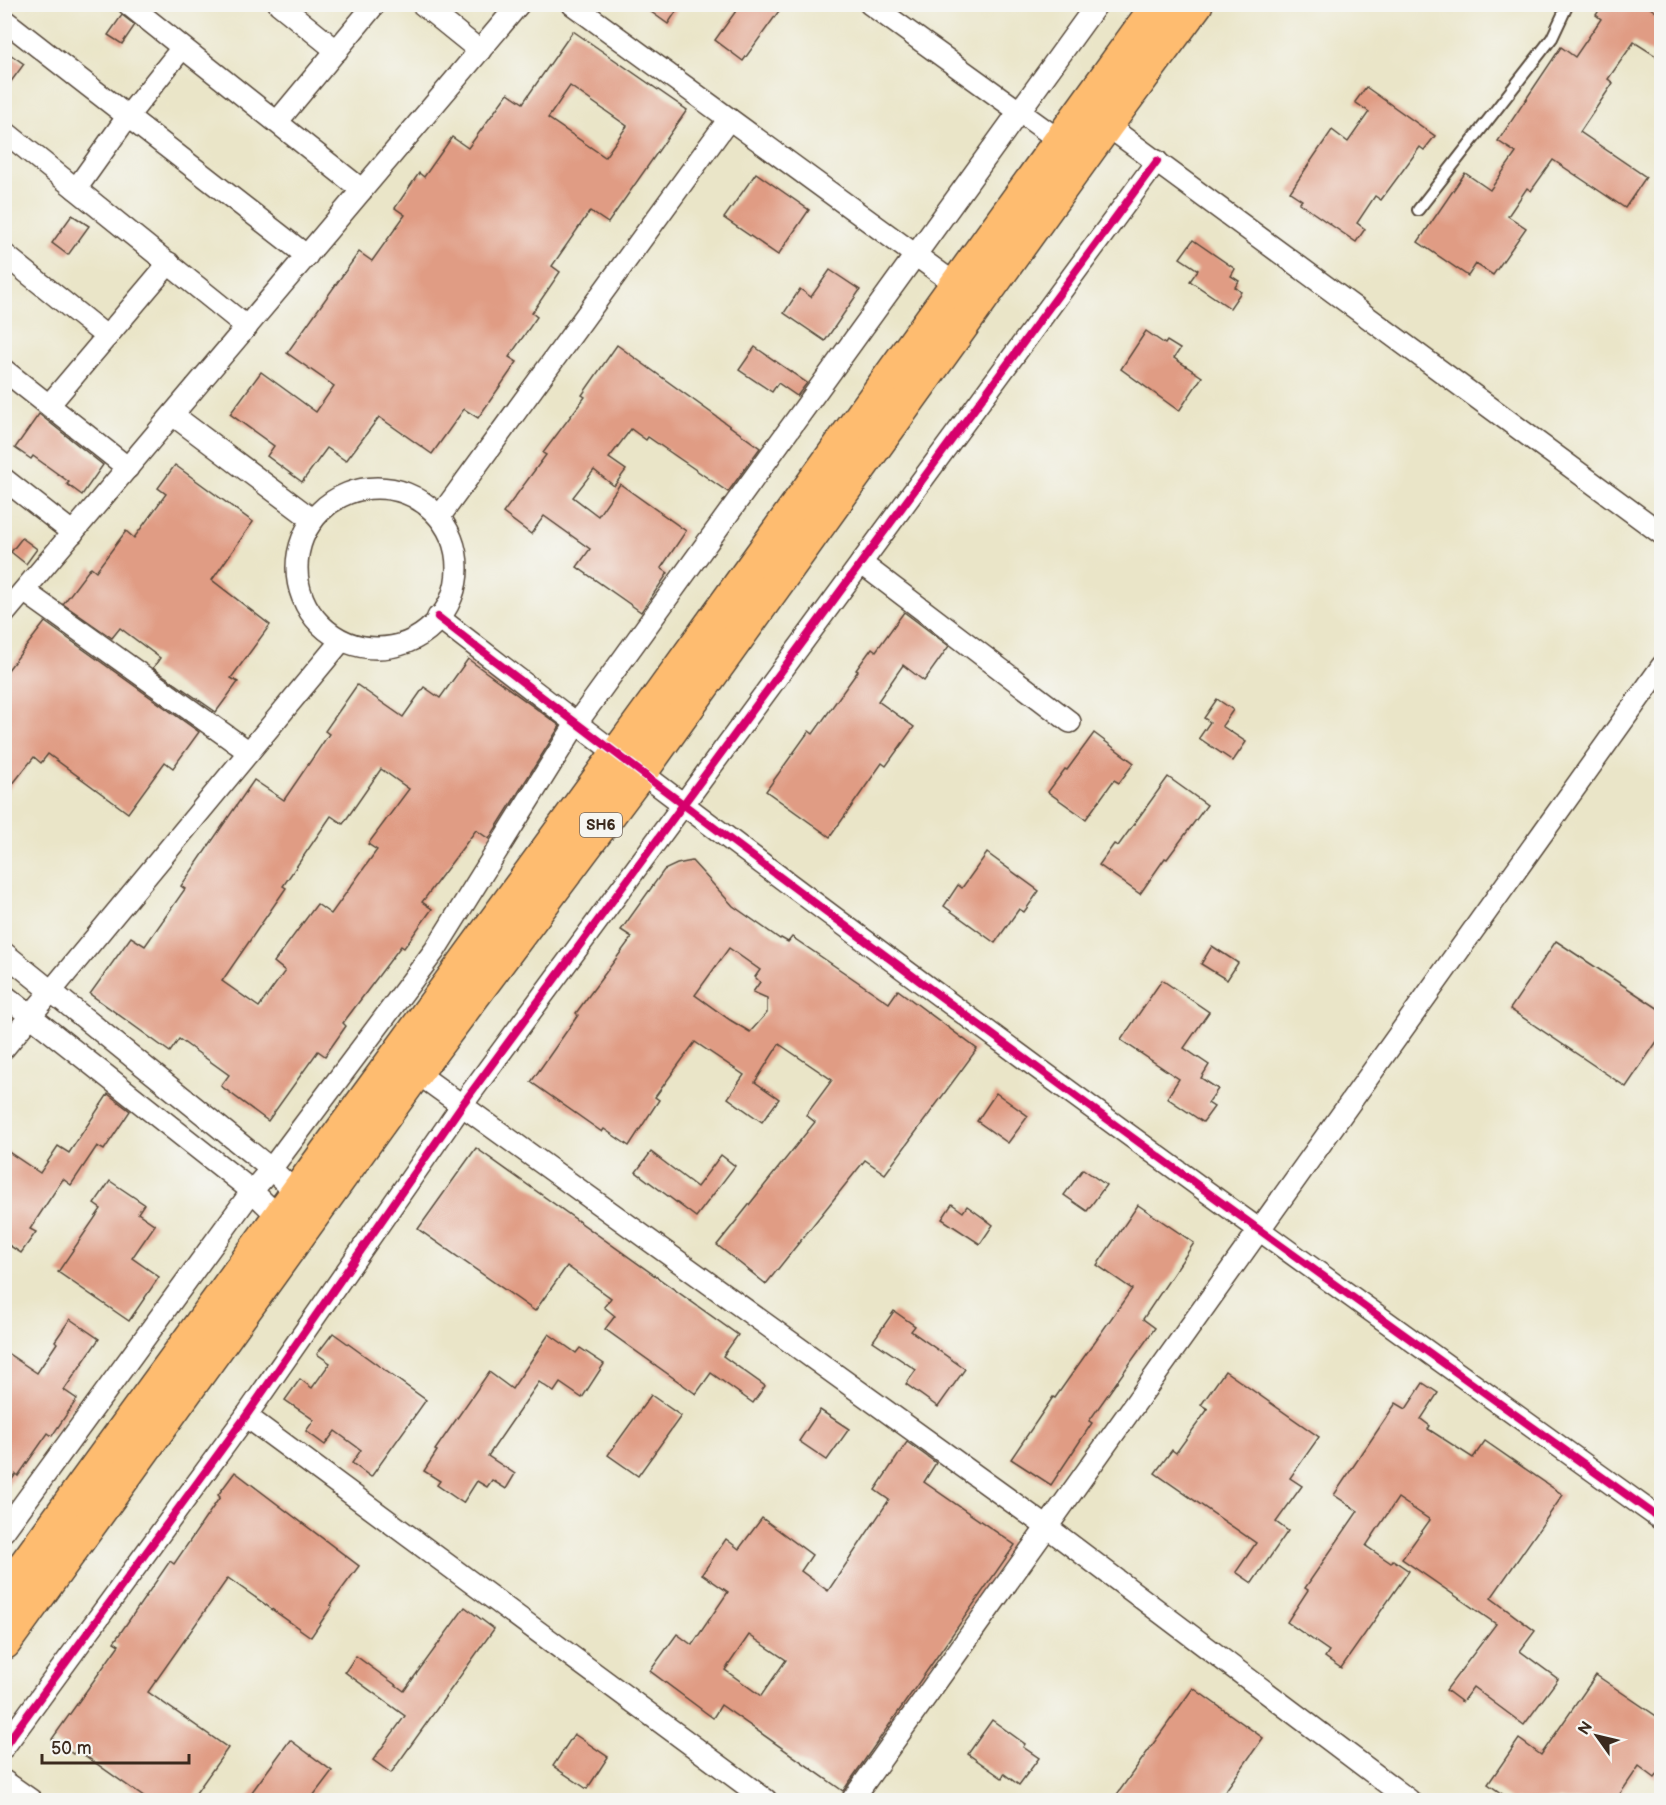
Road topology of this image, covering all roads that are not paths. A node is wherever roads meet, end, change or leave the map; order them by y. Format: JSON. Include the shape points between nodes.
{"nodes":[{"id":1,"x":128,"y":4,"type":"edge"},
{"id":2,"x":279,"y":4,"type":"edge"},
{"id":3,"x":375,"y":4,"type":"edge"},
{"id":4,"x":422,"y":4,"type":"edge"},
{"id":5,"x":519,"y":4,"type":"edge"},
{"id":6,"x":572,"y":4,"type":"edge"},
{"id":7,"x":870,"y":4,"type":"edge"},
{"id":8,"x":1097,"y":4,"type":"edge"},
{"id":9,"x":1159,"y":4,"type":"edge"},
{"id":10,"x":1196,"y":4,"type":"edge"},
{"id":11,"x":1568,"y":4,"type":"edge"},
{"id":12,"x":4,"y":20,"type":"edge"},
{"id":13,"x":182,"y":48,"type":"junction"},
{"id":14,"x":337,"y":51,"type":"junction"},
{"id":15,"x":480,"y":51,"type":"junction"},
{"id":16,"x":1019,"y":112,"type":"junction"},
{"id":17,"x":128,"y":116,"type":"junction"},
{"id":18,"x":1095,"y":116,"type":"junction"},
{"id":19,"x":729,"y":119,"type":"junction"},
{"id":20,"x":277,"y":122,"type":"junction"},
{"id":21,"x":4,"y":131,"type":"edge"},
{"id":22,"x":1071,"y":149,"type":"junction"},
{"id":23,"x":1157,"y":161,"type":"junction"},
{"id":24,"x":76,"y":189,"type":"junction"},
{"id":25,"x":362,"y":190,"type":"junction"},
{"id":26,"x":1418,"y":210,"type":"dead end"},
{"id":27,"x":4,"y":254,"type":"edge"},
{"id":28,"x":915,"y":255,"type":"junction"},
{"id":29,"x":307,"y":256,"type":"junction"},
{"id":30,"x":169,"y":263,"type":"junction"},
{"id":31,"x":968,"y":293,"type":"junction"},
{"id":32,"x":247,"y":327,"type":"junction"},
{"id":33,"x":107,"y":337,"type":"junction"},
{"id":34,"x":4,"y":369,"type":"edge"},
{"id":35,"x":49,"y":405,"type":"junction"},
{"id":36,"x":173,"y":415,"type":"junction"},
{"id":37,"x":128,"y":468,"type":"junction"},
{"id":38,"x":4,"y":479,"type":"edge"},
{"id":39,"x":440,"y":516,"type":"junction"},
{"id":40,"x":312,"y":520,"type":"junction"},
{"id":41,"x":73,"y":533,"type":"junction"},
{"id":42,"x":1662,"y":534,"type":"edge"},
{"id":43,"x":861,"y":563,"type":"junction"},
{"id":44,"x":11,"y":602,"type":"edge"},
{"id":45,"x":438,"y":617,"type":"junction"},
{"id":46,"x":341,"y":641,"type":"junction"},
{"id":47,"x":1662,"y":666,"type":"edge"},
{"id":48,"x":1070,"y":722,"type":"dead end"},
{"id":49,"x":576,"y":723,"type":"junction"},
{"id":50,"x":249,"y":752,"type":"junction"},
{"id":51,"x":628,"y":764,"type":"junction"},
{"id":52,"x":683,"y":805,"type":"junction"},
{"id":53,"x":4,"y":953,"type":"edge"},
{"id":54,"x":51,"y":991,"type":"junction"},
{"id":55,"x":4,"y":995,"type":"edge"},
{"id":56,"x":30,"y":1016,"type":"junction"},
{"id":57,"x":4,"y":1048,"type":"edge"},
{"id":58,"x":406,"y":1065,"type":"junction"},
{"id":59,"x":462,"y":1105,"type":"junction"},
{"id":60,"x":271,"y":1169,"type":"junction"},
{"id":61,"x":252,"y":1191,"type":"junction"},
{"id":62,"x":298,"y":1214,"type":"junction"},
{"id":63,"x":1258,"y":1231,"type":"junction"},
{"id":64,"x":246,"y":1416,"type":"junction"},
{"id":65,"x":1662,"y":1520,"type":"edge"},
{"id":66,"x":1047,"y":1527,"type":"junction"},
{"id":67,"x":4,"y":1531,"type":"edge"},
{"id":68,"x":4,"y":1594,"type":"edge"},
{"id":69,"x":4,"y":1643,"type":"edge"},
{"id":70,"x":4,"y":1747,"type":"edge"},
{"id":71,"x":4,"y":1781,"type":"edge"},
{"id":72,"x":32,"y":1800,"type":"edge"},
{"id":73,"x":766,"y":1800,"type":"edge"},
{"id":74,"x":852,"y":1800,"type":"edge"},
{"id":75,"x":1409,"y":1800,"type":"edge"}],
"edges":[{"from":1,"to":13,"type":"street"},
{"from":2,"to":14,"type":"street"},
{"from":3,"to":14,"type":"street"},
{"from":4,"to":15,"type":"street"},
{"from":5,"to":15,"type":"street"},
{"from":6,"to":19,"type":"street"},
{"from":7,"to":16,"type":"street"},
{"from":8,"to":16,"type":"street"},
{"from":9,"to":18,"type":"main road","number":"SH6"},
{"from":10,"to":18,"type":"main road","number":"SH6"},
{"from":11,"to":26,"type":"lane","via":[[1552,38]]},
{"from":12,"to":17,"type":"street"},
{"from":13,"to":17,"type":"street"},
{"from":13,"to":20,"type":"street"},
{"from":14,"to":20,"type":"street"},
{"from":15,"to":25,"type":"street"},
{"from":16,"to":22,"type":"street"},
{"from":16,"to":28,"type":"street"},
{"from":17,"to":24,"type":"street"},
{"from":17,"to":29,"type":"street"},
{"from":18,"to":22,"type":"main road","number":"SH6"},
{"from":18,"to":23,"type":"street"},
{"from":19,"to":28,"type":"street"},
{"from":19,"to":39,"type":"street"},
{"from":20,"to":25,"type":"street"},
{"from":21,"to":24,"type":"street"},
{"from":22,"to":31,"type":"main road","number":"SH6"},
{"from":23,"to":42,"type":"street"},
{"from":23,"to":43,"type":"street"},
{"from":24,"to":30,"type":"street"},
{"from":25,"to":29,"type":"street"},
{"from":27,"to":33,"type":"street"},
{"from":28,"to":31,"type":"street"},
{"from":28,"to":49,"type":"street"},
{"from":29,"to":32,"type":"street"},
{"from":30,"to":32,"type":"street"},
{"from":30,"to":33,"type":"street"},
{"from":31,"to":51,"type":"main road","number":"SH6"},
{"from":32,"to":36,"type":"street"},
{"from":33,"to":35,"type":"street"},
{"from":34,"to":35,"type":"street"},
{"from":35,"to":37,"type":"street"},
{"from":36,"to":37,"type":"street"},
{"from":36,"to":40,"type":"street"},
{"from":37,"to":41,"type":"street"},
{"from":38,"to":41,"type":"street"},
{"from":39,"to":40,"type":"street","via":[[412,494],[381,486],[350,491],[321,509]]},
{"from":39,"to":45,"type":"street","via":[[453,541],[458,572],[450,603]]},
{"from":40,"to":46,"type":"street","via":[[303,532],[295,564],[300,595],[315,621]]},
{"from":41,"to":44,"type":"street"},
{"from":43,"to":48,"type":"street"},
{"from":43,"to":52,"type":"street"},
{"from":44,"to":50,"type":"street"},
{"from":45,"to":46,"type":"street","via":[[425,633],[403,645],[371,649]]},
{"from":45,"to":49,"type":"street"},
{"from":46,"to":50,"type":"street"},
{"from":47,"to":63,"type":"street"},
{"from":49,"to":51,"type":"street"},
{"from":49,"to":60,"type":"street","via":[[435,950]]},
{"from":50,"to":54,"type":"street"},
{"from":51,"to":52,"type":"street"},
{"from":51,"to":58,"type":"main road","number":"SH6"},
{"from":52,"to":59,"type":"street"},
{"from":52,"to":63,"type":"street"},
{"from":53,"to":54,"type":"street"},
{"from":54,"to":56,"type":"street"},
{"from":54,"to":60,"type":"street"},
{"from":55,"to":56,"type":"street"},
{"from":56,"to":57,"type":"street"},
{"from":56,"to":61,"type":"street"},
{"from":58,"to":59,"type":"street"},
{"from":58,"to":62,"type":"main road","number":"SH6"},
{"from":59,"to":64,"type":"street"},
{"from":59,"to":66,"type":"street"},
{"from":60,"to":61,"type":"street"},
{"from":60,"to":62,"type":"street"},
{"from":61,"to":62,"type":"street"},
{"from":61,"to":67,"type":"street"},
{"from":62,"to":68,"type":"main road","number":"SH6"},
{"from":62,"to":69,"type":"main road","number":"SH6"},
{"from":63,"to":65,"type":"street"},
{"from":63,"to":66,"type":"street"},
{"from":64,"to":70,"type":"street"},
{"from":64,"to":73,"type":"street"},
{"from":66,"to":74,"type":"street"},
{"from":66,"to":75,"type":"street"},
{"from":71,"to":72,"type":"street"}]}
